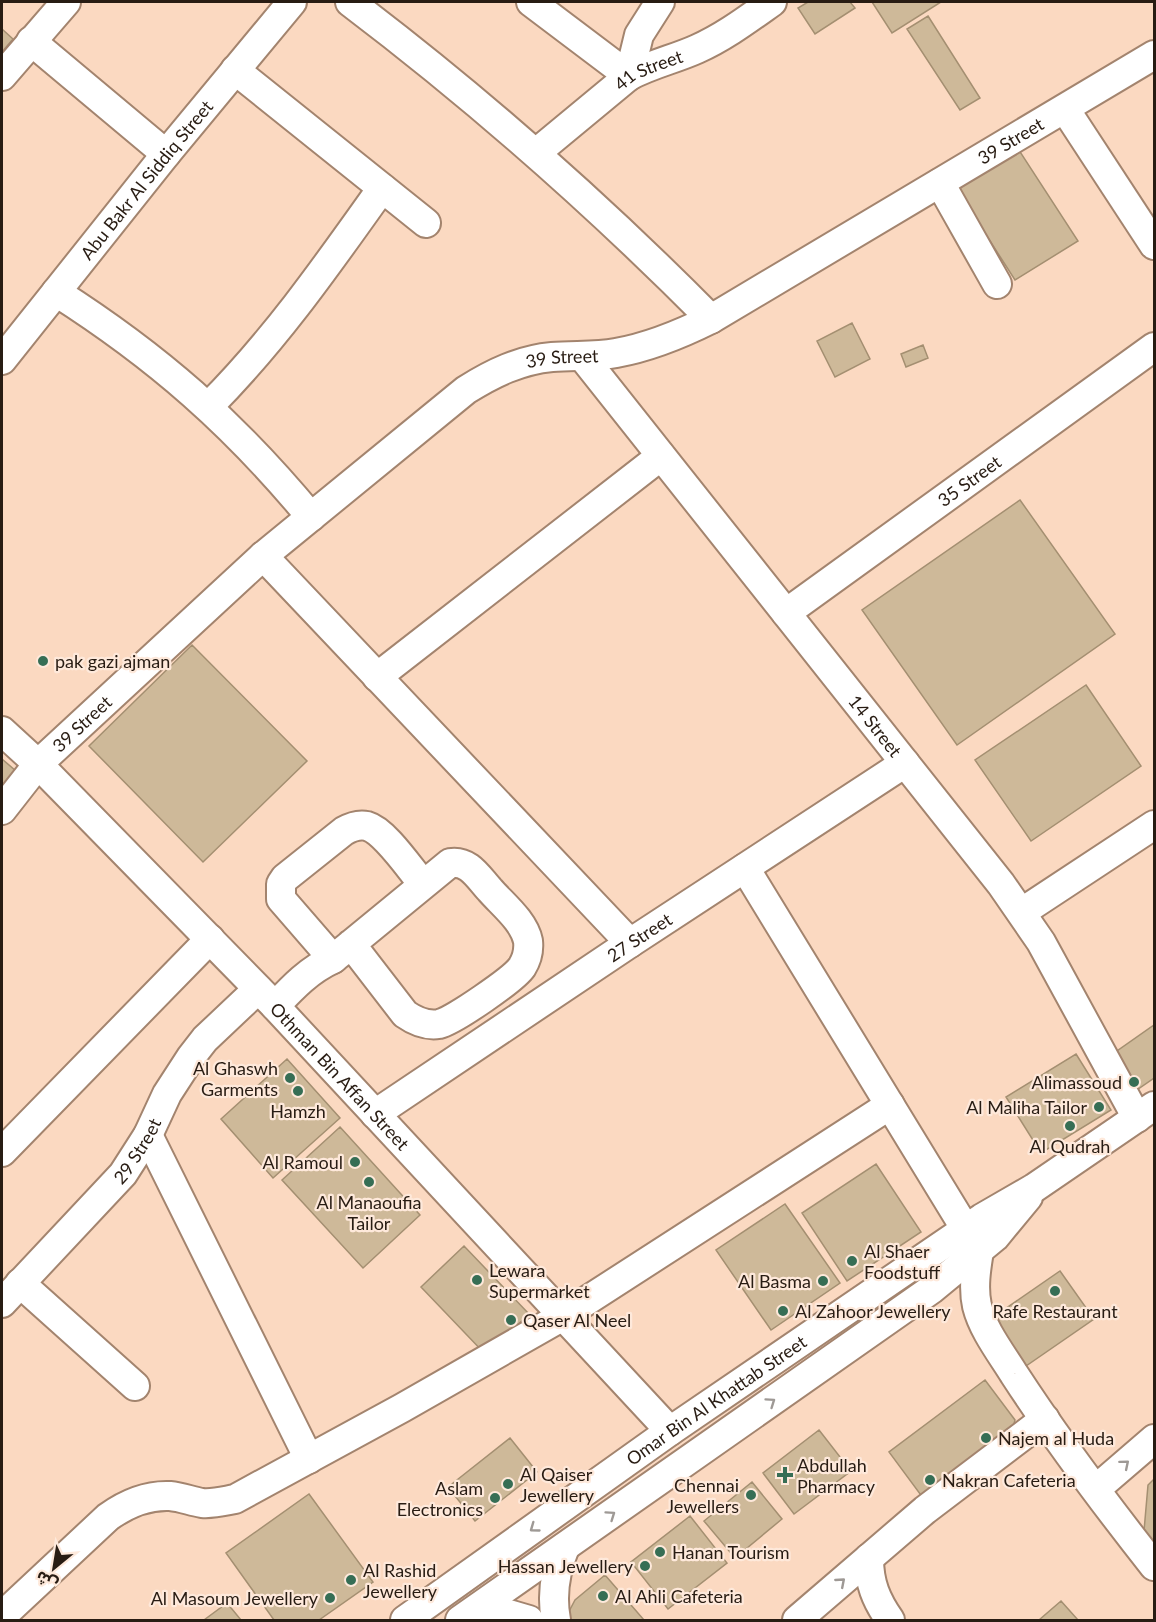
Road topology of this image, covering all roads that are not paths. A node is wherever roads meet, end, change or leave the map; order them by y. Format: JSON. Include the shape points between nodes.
{"nodes":[{"id":1,"x":66,"y":2,"type":"edge"},
{"id":2,"x":292,"y":2,"type":"edge"},
{"id":3,"x":350,"y":2,"type":"edge"},
{"id":4,"x":660,"y":2,"type":"edge"},
{"id":5,"x":772,"y":2,"type":"edge"},
{"id":6,"x":542,"y":4,"type":"edge"},
{"id":7,"x":31,"y":41,"type":"junction"},
{"id":8,"x":1155,"y":55,"type":"edge"},
{"id":9,"x":235,"y":70,"type":"junction"},
{"id":10,"x":2,"y":76,"type":"edge"},
{"id":11,"x":628,"y":76,"type":"junction"},
{"id":12,"x":1065,"y":108,"type":"junction"},
{"id":13,"x":536,"y":153,"type":"junction"},
{"id":14,"x":166,"y":154,"type":"junction"},
{"id":15,"x":940,"y":183,"type":"junction"},
{"id":16,"x":382,"y":188,"type":"junction"},
{"id":17,"x":426,"y":223,"type":"dead end"},
{"id":18,"x":1155,"y":245,"type":"edge"},
{"id":19,"x":997,"y":284,"type":"dead end"},
{"id":20,"x":56,"y":292,"type":"junction"},
{"id":21,"x":711,"y":319,"type":"junction"},
{"id":22,"x":1155,"y":347,"type":"edge"},
{"id":23,"x":582,"y":356,"type":"junction"},
{"id":24,"x":2,"y":360,"type":"edge"},
{"id":25,"x":209,"y":406,"type":"junction"},
{"id":26,"x":661,"y":456,"type":"junction"},
{"id":27,"x":311,"y":517,"type":"junction"},
{"id":28,"x":263,"y":556,"type":"junction"},
{"id":29,"x":786,"y":613,"type":"junction"},
{"id":30,"x":377,"y":677,"type":"junction"},
{"id":31,"x":2,"y":731,"type":"edge"},
{"id":32,"x":905,"y":763,"type":"junction"},
{"id":33,"x":38,"y":764,"type":"junction"},
{"id":34,"x":2,"y":810,"type":"edge"},
{"id":35,"x":1155,"y":825,"type":"edge"},
{"id":36,"x":745,"y":868,"type":"junction"},
{"id":37,"x":423,"y":884,"type":"junction"},
{"id":38,"x":1022,"y":912,"type":"junction"},
{"id":39,"x":210,"y":939,"type":"junction"},
{"id":40,"x":630,"y":943,"type":"junction"},
{"id":41,"x":342,"y":952,"type":"junction"},
{"id":42,"x":272,"y":1004,"type":"junction"},
{"id":43,"x":890,"y":1105,"type":"junction"},
{"id":44,"x":1146,"y":1112,"type":"edge"},
{"id":45,"x":375,"y":1114,"type":"junction"},
{"id":46,"x":148,"y":1135,"type":"junction"},
{"id":47,"x":2,"y":1152,"type":"edge"},
{"id":48,"x":973,"y":1240,"type":"junction"},
{"id":49,"x":932,"y":1289,"type":"junction"},
{"id":50,"x":11,"y":1293,"type":"edge"},
{"id":51,"x":563,"y":1316,"type":"junction"},
{"id":52,"x":983,"y":1321,"type":"junction"},
{"id":53,"x":822,"y":1326,"type":"junction"},
{"id":54,"x":840,"y":1354,"type":"junction"},
{"id":55,"x":135,"y":1386,"type":"dead end"},
{"id":56,"x":1045,"y":1419,"type":"junction"},
{"id":57,"x":670,"y":1431,"type":"junction"},
{"id":58,"x":1155,"y":1439,"type":"edge"},
{"id":59,"x":309,"y":1459,"type":"junction"},
{"id":60,"x":1096,"y":1489,"type":"junction"},
{"id":61,"x":565,"y":1547,"type":"junction"},
{"id":62,"x":869,"y":1558,"type":"junction"},
{"id":63,"x":1155,"y":1566,"type":"edge"},
{"id":64,"x":2,"y":1616,"type":"edge"},
{"id":65,"x":466,"y":1617,"type":"edge"},
{"id":66,"x":884,"y":1618,"type":"edge"},
{"id":67,"x":405,"y":1620,"type":"edge"},
{"id":68,"x":529,"y":1620,"type":"edge"},
{"id":69,"x":556,"y":1620,"type":"edge"},
{"id":70,"x":797,"y":1620,"type":"edge"}],
"edges":[{"from":1,"to":7,"type":"street"},
{"from":2,"to":9,"type":"street","name":"Abu Bakr Al Siddiq Street"},
{"from":3,"to":13,"type":"street","via":[[440,71]]},
{"from":4,"to":11,"type":"street","via":[[639,35]]},
{"from":5,"to":11,"type":"street","name":"41 Street","via":[[712,42]]},
{"from":6,"to":11,"type":"street"},
{"from":7,"to":10,"type":"street"},
{"from":7,"to":14,"type":"street"},
{"from":8,"to":12,"type":"street","name":"39 Street"},
{"from":9,"to":14,"type":"street","name":"Abu Bakr Al Siddiq Street"},
{"from":9,"to":16,"type":"street"},
{"from":11,"to":13,"type":"street","name":"41 Street"},
{"from":12,"to":15,"type":"street","name":"39 Street"},
{"from":12,"to":18,"type":"street"},
{"from":13,"to":21,"type":"street"},
{"from":14,"to":20,"type":"street","name":"Abu Bakr Al Siddiq Street"},
{"from":15,"to":19,"type":"street"},
{"from":15,"to":21,"type":"street","name":"39 Street"},
{"from":16,"to":17,"type":"street"},
{"from":16,"to":25,"type":"street","via":[[293,311]]},
{"from":20,"to":24,"type":"street","name":"Abu Bakr Al Siddiq Street"},
{"from":20,"to":25,"type":"street","via":[[135,345]]},
{"from":21,"to":23,"type":"street","name":"39 Street","via":[[649,345]]},
{"from":22,"to":29,"type":"street","name":"35 Street"},
{"from":23,"to":26,"type":"street","name":"14 Street"},
{"from":23,"to":27,"type":"street","name":"39 Street","via":[[521,363],[466,390]]},
{"from":25,"to":27,"type":"street"},
{"from":26,"to":29,"type":"street","name":"14 Street"},
{"from":26,"to":30,"type":"street"},
{"from":27,"to":28,"type":"street","name":"39 Street"},
{"from":28,"to":30,"type":"street"},
{"from":28,"to":33,"type":"street","name":"39 Street"},
{"from":29,"to":32,"type":"street","name":"14 Street"},
{"from":30,"to":40,"type":"street"},
{"from":31,"to":33,"type":"street","name":"Othman Bin Affan Street"},
{"from":32,"to":36,"type":"street","name":"27 Street"},
{"from":32,"to":38,"type":"street","name":"14 Street"},
{"from":33,"to":34,"type":"street","name":"39 Street"},
{"from":33,"to":39,"type":"street","name":"Othman Bin Affan Street"},
{"from":35,"to":38,"type":"street"},
{"from":36,"to":40,"type":"street","name":"27 Street"},
{"from":36,"to":43,"type":"street"},
{"from":37,"to":41,"type":"street"},
{"from":37,"to":41,"type":"street","via":[[385,839],[366,826],[344,831],[285,878],[281,899]]},
{"from":37,"to":41,"type":"street","via":[[450,863],[465,864],[522,927],[528,940],[527,955],[500,965],[460,993],[449,1002],[436,1024],[405,1014]]},
{"from":38,"to":44,"type":"street","name":"14 Street"},
{"from":39,"to":42,"type":"street","name":"Othman Bin Affan Street"},
{"from":39,"to":47,"type":"street"},
{"from":40,"to":45,"type":"street","name":"27 Street"},
{"from":41,"to":42,"type":"street","name":"29 Street","via":[[320,983]]},
{"from":42,"to":45,"type":"street","name":"Othman Bin Affan Street"},
{"from":42,"to":46,"type":"street","name":"29 Street","via":[[205,1039],[167,1094]]},
{"from":43,"to":48,"type":"street"},
{"from":43,"to":51,"type":"street"},
{"from":44,"to":48,"type":"street","name":"Omar Bin Al Khattab Street","via":[[1034,1188],[999,1207]]},
{"from":45,"to":51,"type":"street","name":"Othman Bin Affan Street"},
{"from":46,"to":50,"type":"street","name":"29 Street","via":[[123,1174]]},
{"from":46,"to":59,"type":"street"},
{"from":48,"to":49,"type":"street","name":"Omar Bin Al Khattab Street"},
{"from":48,"to":52,"type":"street","via":[[977,1305]]},
{"from":48,"to":53,"type":"street","name":"Omar Bin Al Khattab Street"},
{"from":49,"to":52,"type":"street"},
{"from":49,"to":54,"type":"street","name":"Omar Bin Al Khattab Street"},
{"from":50,"to":55,"type":"street"},
{"from":51,"to":57,"type":"street","name":"Othman Bin Affan Street"},
{"from":51,"to":59,"type":"street"},
{"from":52,"to":56,"type":"street"},
{"from":53,"to":54,"type":"street","via":[[840,1335]]},
{"from":53,"to":57,"type":"street","name":"Omar Bin Al Khattab Street"},
{"from":61,"to":54,"type":"street","name":"Omar Bin Al Khattab Street","one_way":true},
{"from":56,"to":60,"type":"street"},
{"from":56,"to":62,"type":"street","via":[[983,1464]]},
{"from":57,"to":67,"type":"street","name":"Omar Bin Al Khattab Street","one_way":true},
{"from":60,"to":58,"type":"street","one_way":true},
{"from":59,"to":64,"type":"street","via":[[235,1499],[201,1503],[168,1496],[136,1501],[121,1508]]},
{"from":60,"to":63,"type":"street"},
{"from":61,"to":65,"type":"street","name":"Omar Bin Al Khattab Street"},
{"from":61,"to":69,"type":"street","via":[[555,1578]]},
{"from":62,"to":66,"type":"street","via":[[871,1587]]},
{"from":70,"to":62,"type":"street","one_way":true},
{"from":65,"to":68,"type":"street","via":[[505,1613]]}]}
